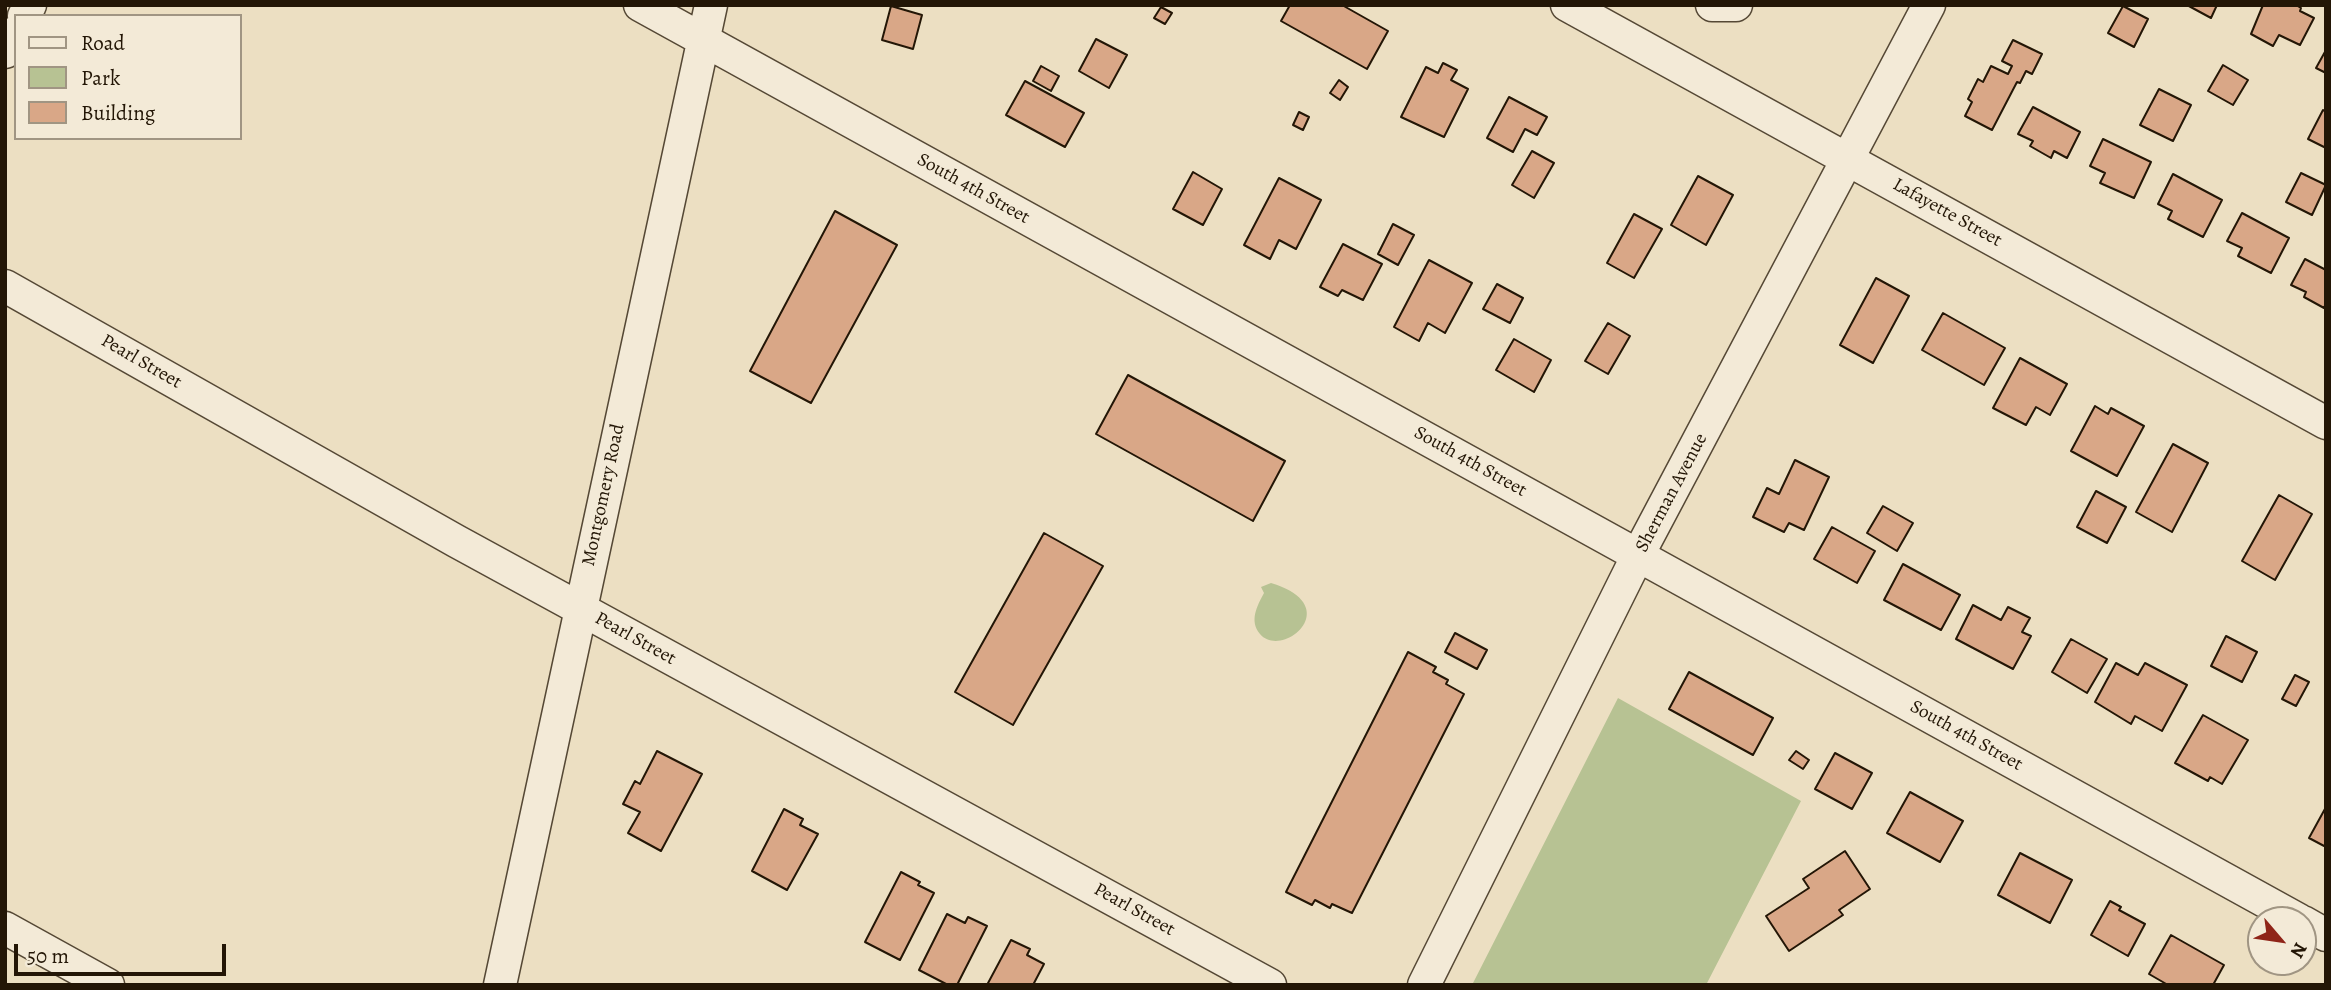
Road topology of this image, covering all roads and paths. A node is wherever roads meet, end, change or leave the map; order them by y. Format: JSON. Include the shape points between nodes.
{"nodes":[{"id":1,"x":640,"y":5,"type":"edge"},
{"id":2,"x":711,"y":5,"type":"edge"},
{"id":3,"x":1567,"y":5,"type":"edge"},
{"id":4,"x":1712,"y":5,"type":"edge"},
{"id":5,"x":1736,"y":5,"type":"edge"},
{"id":6,"x":1929,"y":5,"type":"edge"},
{"id":7,"x":14,"y":36,"type":"edge"},
{"id":8,"x":704,"y":40,"type":"junction"},
{"id":9,"x":5,"y":52,"type":"edge"},
{"id":10,"x":1848,"y":159,"type":"junction"},
{"id":11,"x":5,"y":286,"type":"edge"},
{"id":12,"x":2326,"y":423,"type":"edge"},
{"id":13,"x":1639,"y":555,"type":"junction"},
{"id":14,"x":579,"y":609,"type":"junction"},
{"id":15,"x":2274,"y":906,"type":"edge"},
{"id":16,"x":5,"y":928,"type":"edge"},
{"id":17,"x":108,"y":985,"type":"edge"},
{"id":18,"x":500,"y":985,"type":"edge"},
{"id":19,"x":1270,"y":985,"type":"edge"},
{"id":20,"x":1424,"y":985,"type":"edge"}],
"edges":[{"from":1,"to":8,"type":"street","name":"South 4th Street"},
{"from":2,"to":8,"type":"street","name":"Montgomery Road"},
{"from":3,"to":10,"type":"street","name":"Lafayette Street"},
{"from":4,"to":5,"type":"street"},
{"from":6,"to":10,"type":"street","name":"Sherman Avenue"},
{"from":7,"to":9,"type":"street"},
{"from":8,"to":13,"type":"street","name":"South 4th Street"},
{"from":8,"to":14,"type":"street","name":"Montgomery Road"},
{"from":10,"to":12,"type":"street","name":"Lafayette Street"},
{"from":10,"to":13,"type":"street","name":"Sherman Avenue"},
{"from":11,"to":14,"type":"street","name":"Pearl Street"},
{"from":13,"to":15,"type":"street","name":"South 4th Street"},
{"from":13,"to":20,"type":"street","name":"Sherman Avenue"},
{"from":14,"to":18,"type":"street","name":"Montgomery Road"},
{"from":14,"to":19,"type":"street","name":"Pearl Street"},
{"from":16,"to":17,"type":"street"}]}
